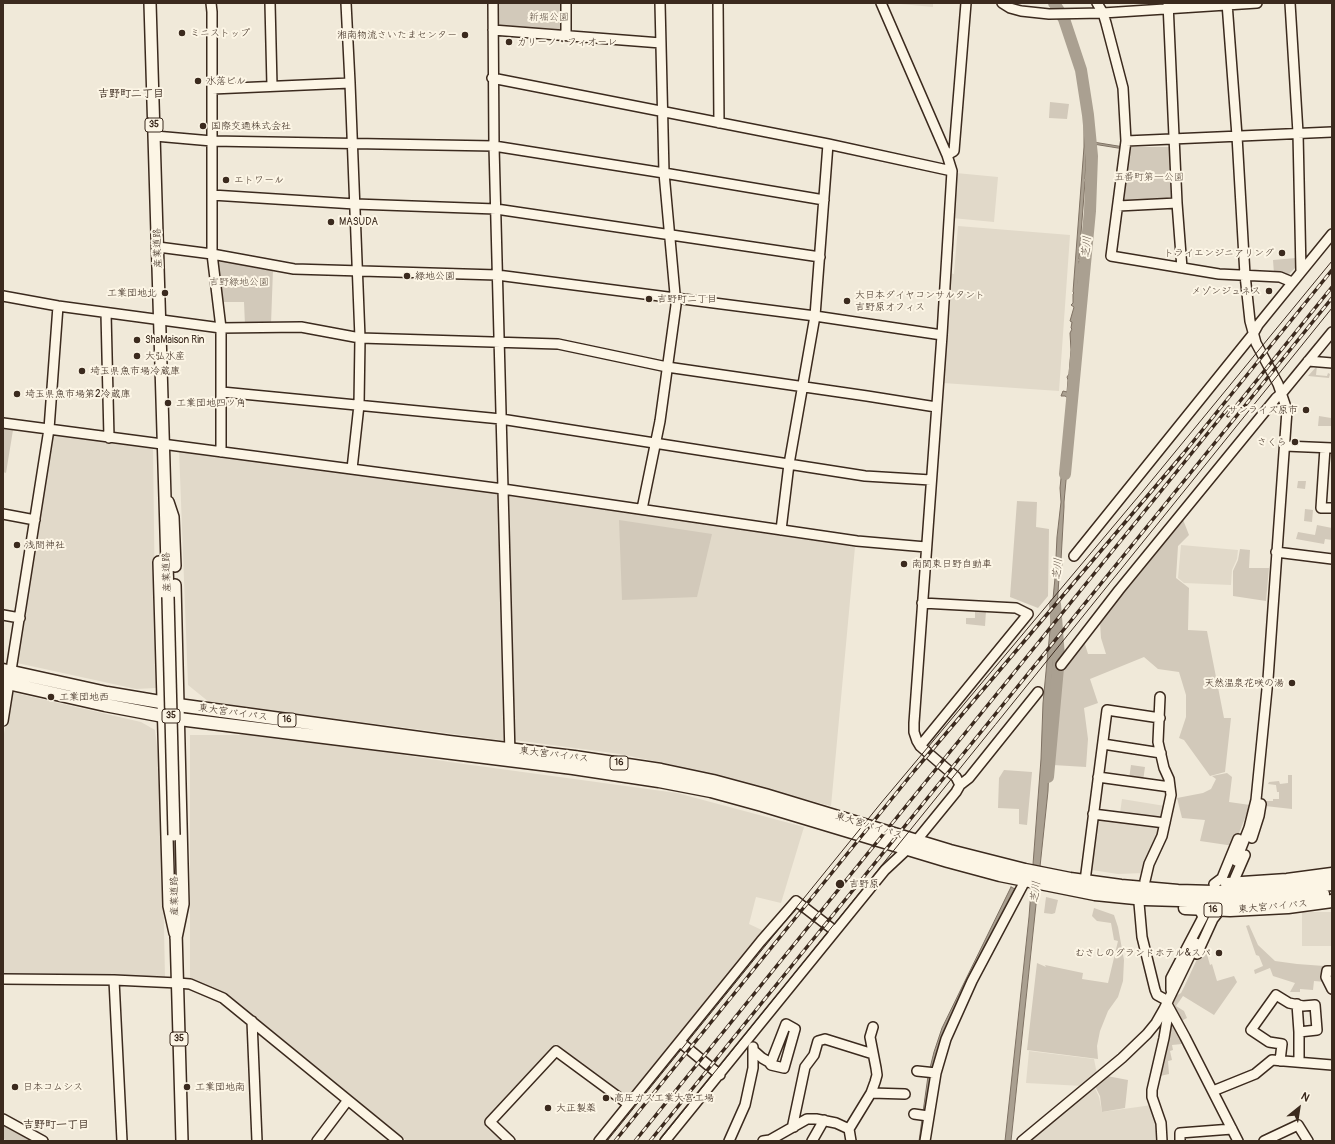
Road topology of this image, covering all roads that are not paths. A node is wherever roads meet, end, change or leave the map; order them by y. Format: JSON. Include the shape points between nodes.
{"nodes":[{"id":1,"x":150,"y":3,"type":"edge"},
{"id":2,"x":210,"y":3,"type":"edge"},
{"id":3,"x":270,"y":3,"type":"edge"},
{"id":4,"x":346,"y":3,"type":"edge"},
{"id":5,"x":493,"y":3,"type":"edge"},
{"id":6,"x":566,"y":3,"type":"edge"},
{"id":7,"x":660,"y":3,"type":"edge"},
{"id":8,"x":718,"y":3,"type":"edge"},
{"id":9,"x":881,"y":3,"type":"edge"},
{"id":10,"x":966,"y":3,"type":"edge"},
{"id":11,"x":1002,"y":3,"type":"edge"},
{"id":12,"x":1097,"y":3,"type":"edge"},
{"id":13,"x":1257,"y":3,"type":"edge"},
{"id":14,"x":1290,"y":3,"type":"edge"},
{"id":15,"x":1227,"y":4,"type":"edge"},
{"id":16,"x":1168,"y":5,"type":"edge"},
{"id":17,"x":1103,"y":13,"type":"junction"},
{"id":18,"x":493,"y":30,"type":"junction"},
{"id":19,"x":566,"y":35,"type":"junction"},
{"id":20,"x":661,"y":43,"type":"junction"},
{"id":21,"x":492,"y":78,"type":"junction"},
{"id":22,"x":350,"y":82,"type":"junction"},
{"id":23,"x":272,"y":86,"type":"junction"},
{"id":24,"x":212,"y":89,"type":"junction"},
{"id":25,"x":662,"y":111,"type":"junction"},
{"id":26,"x":719,"y":123,"type":"junction"},
{"id":27,"x":1332,"y":132,"type":"edge"},
{"id":28,"x":1298,"y":133,"type":"junction"},
{"id":29,"x":155,"y":136,"type":"junction"},
{"id":30,"x":1237,"y":136,"type":"junction"},
{"id":31,"x":1175,"y":139,"type":"junction"},
{"id":32,"x":212,"y":141,"type":"junction"},
{"id":33,"x":1126,"y":141,"type":"junction"},
{"id":34,"x":352,"y":143,"type":"junction"},
{"id":35,"x":828,"y":144,"type":"junction"},
{"id":36,"x":494,"y":146,"type":"junction"},
{"id":37,"x":947,"y":155,"type":"junction"},
{"id":38,"x":952,"y":171,"type":"junction"},
{"id":39,"x":664,"y":173,"type":"junction"},
{"id":40,"x":212,"y":195,"type":"junction"},
{"id":41,"x":824,"y":200,"type":"junction"},
{"id":42,"x":1177,"y":203,"type":"junction"},
{"id":43,"x":355,"y":204,"type":"junction"},
{"id":44,"x":1118,"y":206,"type":"junction"},
{"id":45,"x":496,"y":210,"type":"junction"},
{"id":46,"x":1332,"y":234,"type":"edge"},
{"id":47,"x":669,"y":236,"type":"junction"},
{"id":48,"x":158,"y":247,"type":"junction"},
{"id":49,"x":212,"y":254,"type":"junction"},
{"id":50,"x":820,"y":257,"type":"junction"},
{"id":51,"x":1182,"y":268,"type":"junction"},
{"id":52,"x":356,"y":271,"type":"junction"},
{"id":53,"x":1301,"y":272,"type":"junction"},
{"id":54,"x":497,"y":275,"type":"junction"},
{"id":55,"x":1245,"y":275,"type":"junction"},
{"id":56,"x":1292,"y":282,"type":"junction"},
{"id":57,"x":3,"y":296,"type":"edge"},
{"id":58,"x":676,"y":298,"type":"junction"},
{"id":59,"x":58,"y":306,"type":"junction"},
{"id":60,"x":106,"y":313,"type":"junction"},
{"id":61,"x":815,"y":316,"type":"junction"},
{"id":62,"x":160,"y":319,"type":"junction"},
{"id":63,"x":221,"y":328,"type":"junction"},
{"id":64,"x":1332,"y":332,"type":"edge"},
{"id":65,"x":1253,"y":334,"type":"junction"},
{"id":66,"x":942,"y":336,"type":"junction"},
{"id":67,"x":360,"y":338,"type":"junction"},
{"id":68,"x":498,"y":343,"type":"junction"},
{"id":69,"x":1308,"y":361,"type":"junction"},
{"id":70,"x":1332,"y":363,"type":"edge"},
{"id":71,"x":668,"y":367,"type":"junction"},
{"id":72,"x":803,"y":386,"type":"junction"},
{"id":73,"x":222,"y":392,"type":"junction"},
{"id":74,"x":1282,"y":393,"type":"junction"},
{"id":75,"x":359,"y":405,"type":"junction"},
{"id":76,"x":936,"y":407,"type":"junction"},
{"id":77,"x":501,"y":419,"type":"junction"},
{"id":78,"x":3,"y":423,"type":"edge"},
{"id":79,"x":49,"y":429,"type":"junction"},
{"id":80,"x":109,"y":438,"type":"junction"},
{"id":81,"x":656,"y":442,"type":"junction"},
{"id":82,"x":164,"y":444,"type":"junction"},
{"id":83,"x":1285,"y":446,"type":"junction"},
{"id":84,"x":1328,"y":448,"type":"edge"},
{"id":85,"x":222,"y":452,"type":"junction"},
{"id":86,"x":789,"y":464,"type":"junction"},
{"id":87,"x":352,"y":469,"type":"junction"},
{"id":88,"x":931,"y":480,"type":"junction"},
{"id":89,"x":503,"y":489,"type":"junction"},
{"id":90,"x":165,"y":490,"type":"junction"},
{"id":91,"x":1332,"y":508,"type":"edge"},
{"id":92,"x":642,"y":509,"type":"junction"},
{"id":93,"x":3,"y":514,"type":"edge"},
{"id":94,"x":35,"y":520,"type":"junction"},
{"id":95,"x":781,"y":530,"type":"junction"},
{"id":96,"x":926,"y":547,"type":"junction"},
{"id":97,"x":1276,"y":552,"type":"junction"},
{"id":98,"x":1074,"y":556,"type":"dead end"},
{"id":99,"x":1332,"y":559,"type":"edge"},
{"id":100,"x":922,"y":603,"type":"junction"},
{"id":101,"x":3,"y":614,"type":"edge"},
{"id":102,"x":20,"y":618,"type":"junction"},
{"id":103,"x":1061,"y":665,"type":"dead end"},
{"id":104,"x":6,"y":677,"type":"edge"},
{"id":105,"x":1038,"y":692,"type":"dead end"},
{"id":106,"x":1160,"y":697,"type":"dead end"},
{"id":107,"x":163,"y":702,"type":"junction"},
{"id":108,"x":178,"y":705,"type":"junction"},
{"id":109,"x":163,"y":717,"type":"junction"},
{"id":110,"x":1160,"y":718,"type":"junction"},
{"id":111,"x":179,"y":719,"type":"junction"},
{"id":112,"x":3,"y":721,"type":"edge"},
{"id":113,"x":1103,"y":744,"type":"junction"},
{"id":114,"x":920,"y":746,"type":"junction"},
{"id":115,"x":1161,"y":753,"type":"junction"},
{"id":116,"x":510,"y":755,"type":"junction"},
{"id":117,"x":1260,"y":767,"type":"junction"},
{"id":118,"x":1098,"y":777,"type":"junction"},
{"id":119,"x":960,"y":784,"type":"junction"},
{"id":120,"x":1170,"y":787,"type":"junction"},
{"id":121,"x":1093,"y":814,"type":"junction"},
{"id":122,"x":1165,"y":823,"type":"junction"},
{"id":123,"x":916,"y":841,"type":"junction"},
{"id":124,"x":906,"y":849,"type":"junction"},
{"id":125,"x":1236,"y":862,"type":"tunnel mouth"},
{"id":126,"x":1332,"y":874,"type":"edge"},
{"id":127,"x":1025,"y":875,"type":"junction"},
{"id":128,"x":1145,"y":881,"type":"junction"},
{"id":129,"x":1214,"y":884,"type":"junction"},
{"id":130,"x":1238,"y":884,"type":"junction"},
{"id":131,"x":1332,"y":884,"type":"edge"},
{"id":132,"x":1092,"y":886,"type":"junction"},
{"id":133,"x":1332,"y":892,"type":"edge"},
{"id":134,"x":1332,"y":901,"type":"edge"},
{"id":135,"x":1139,"y":903,"type":"junction"},
{"id":136,"x":1199,"y":909,"type":"junction"},
{"id":137,"x":1220,"y":910,"type":"junction"},
{"id":138,"x":835,"y":931,"type":"junction"},
{"id":139,"x":176,"y":938,"type":"junction"},
{"id":140,"x":1196,"y":943,"type":"tunnel mouth"},
{"id":141,"x":1332,"y":971,"type":"edge"},
{"id":142,"x":3,"y":979,"type":"edge"},
{"id":143,"x":114,"y":980,"type":"junction"},
{"id":144,"x":178,"y":983,"type":"junction"},
{"id":145,"x":1332,"y":988,"type":"edge"},
{"id":146,"x":1169,"y":999,"type":"junction"},
{"id":147,"x":1297,"y":1004,"type":"junction"},
{"id":148,"x":1171,"y":1012,"type":"junction"},
{"id":149,"x":252,"y":1020,"type":"junction"},
{"id":150,"x":873,"y":1027,"type":"dead end"},
{"id":151,"x":1299,"y":1032,"type":"junction"},
{"id":152,"x":752,"y":1036,"type":"junction"},
{"id":153,"x":680,"y":1042,"type":"junction"},
{"id":154,"x":753,"y":1050,"type":"junction"},
{"id":155,"x":873,"y":1054,"type":"junction"},
{"id":156,"x":1280,"y":1061,"type":"junction"},
{"id":157,"x":769,"y":1062,"type":"dead end"},
{"id":158,"x":1299,"y":1062,"type":"junction"},
{"id":159,"x":1332,"y":1065,"type":"edge"},
{"id":160,"x":917,"y":1071,"type":"dead end"},
{"id":161,"x":932,"y":1072,"type":"junction"},
{"id":162,"x":720,"y":1075,"type":"junction"},
{"id":163,"x":1213,"y":1091,"type":"junction"},
{"id":164,"x":871,"y":1093,"type":"junction"},
{"id":165,"x":905,"y":1094,"type":"dead end"},
{"id":166,"x":348,"y":1100,"type":"junction"},
{"id":167,"x":628,"y":1104,"type":"junction"},
{"id":168,"x":3,"y":1119,"type":"edge"},
{"id":169,"x":824,"y":1120,"type":"junction"},
{"id":170,"x":794,"y":1127,"type":"junction"},
{"id":171,"x":849,"y":1129,"type":"junction"},
{"id":172,"x":1232,"y":1129,"type":"junction"},
{"id":173,"x":781,"y":1138,"type":"edge"},
{"id":174,"x":43,"y":1141,"type":"edge"},
{"id":175,"x":122,"y":1141,"type":"edge"},
{"id":176,"x":182,"y":1141,"type":"edge"},
{"id":177,"x":257,"y":1141,"type":"edge"},
{"id":178,"x":317,"y":1141,"type":"edge"},
{"id":179,"x":398,"y":1141,"type":"edge"},
{"id":180,"x":510,"y":1141,"type":"edge"},
{"id":181,"x":599,"y":1141,"type":"edge"},
{"id":182,"x":665,"y":1141,"type":"edge"},
{"id":183,"x":729,"y":1141,"type":"edge"},
{"id":184,"x":763,"y":1141,"type":"edge"},
{"id":185,"x":812,"y":1141,"type":"edge"},
{"id":186,"x":851,"y":1141,"type":"edge"},
{"id":187,"x":925,"y":1141,"type":"edge"},
{"id":188,"x":1022,"y":1141,"type":"edge"},
{"id":189,"x":1162,"y":1141,"type":"edge"},
{"id":190,"x":1180,"y":1141,"type":"edge"},
{"id":191,"x":1238,"y":1141,"type":"edge"},
{"id":192,"x":1264,"y":1141,"type":"edge"},
{"id":193,"x":1308,"y":1141,"type":"edge"}],
"edges":[{"from":1,"to":29,"type":"main road","name":"産業道路","number":"35"},
{"from":2,"to":24,"type":"street"},
{"from":3,"to":23,"type":"street"},
{"from":4,"to":22,"type":"street"},
{"from":5,"to":18,"type":"street"},
{"from":6,"to":19,"type":"street"},
{"from":7,"to":20,"type":"street"},
{"from":8,"to":26,"type":"street"},
{"from":9,"to":37,"type":"street"},
{"from":10,"to":37,"type":"street","via":[[954,151]]},
{"from":11,"to":17,"type":"street","via":[[1021,11],[1049,14]]},
{"from":12,"to":17,"type":"street"},
{"from":13,"to":15,"type":"street"},
{"from":14,"to":28,"type":"street"},
{"from":15,"to":16,"type":"street"},
{"from":15,"to":30,"type":"street"},
{"from":16,"to":17,"type":"street"},
{"from":16,"to":31,"type":"street"},
{"from":17,"to":33,"type":"street","via":[[1123,88]]},
{"from":18,"to":19,"type":"street"},
{"from":18,"to":21,"type":"street"},
{"from":19,"to":20,"type":"street"},
{"from":20,"to":25,"type":"street"},
{"from":21,"to":25,"type":"street"},
{"from":21,"to":36,"type":"street"},
{"from":22,"to":23,"type":"street"},
{"from":22,"to":34,"type":"street"},
{"from":23,"to":24,"type":"street"},
{"from":24,"to":32,"type":"street"},
{"from":25,"to":26,"type":"street"},
{"from":25,"to":39,"type":"street"},
{"from":26,"to":35,"type":"street"},
{"from":27,"to":28,"type":"street"},
{"from":28,"to":30,"type":"street"},
{"from":28,"to":53,"type":"street"},
{"from":29,"to":32,"type":"street"},
{"from":29,"to":48,"type":"main road","name":"産業道路","number":"35"},
{"from":30,"to":31,"type":"street"},
{"from":30,"to":55,"type":"street"},
{"from":31,"to":33,"type":"street"},
{"from":31,"to":42,"type":"street"},
{"from":32,"to":34,"type":"street"},
{"from":32,"to":40,"type":"street"},
{"from":33,"to":44,"type":"street"},
{"from":34,"to":36,"type":"street"},
{"from":34,"to":43,"type":"street"},
{"from":35,"to":38,"type":"street"},
{"from":35,"to":41,"type":"street"},
{"from":36,"to":39,"type":"street"},
{"from":36,"to":45,"type":"street"},
{"from":37,"to":38,"type":"street"},
{"from":38,"to":66,"type":"street"},
{"from":39,"to":41,"type":"street"},
{"from":39,"to":47,"type":"street"},
{"from":40,"to":43,"type":"street"},
{"from":40,"to":49,"type":"street"},
{"from":41,"to":50,"type":"street"},
{"from":42,"to":44,"type":"street"},
{"from":42,"to":51,"type":"street"},
{"from":43,"to":45,"type":"street"},
{"from":43,"to":52,"type":"street"},
{"from":44,"to":51,"type":"street","via":[[1111,256]]},
{"from":45,"to":47,"type":"street"},
{"from":45,"to":54,"type":"street"},
{"from":46,"to":53,"type":"street"},
{"from":47,"to":50,"type":"street"},
{"from":47,"to":58,"type":"street"},
{"from":48,"to":49,"type":"street"},
{"from":48,"to":62,"type":"main road","name":"産業道路","number":"35"},
{"from":49,"to":52,"type":"street","via":[[294,269]]},
{"from":49,"to":63,"type":"street"},
{"from":50,"to":61,"type":"street"},
{"from":51,"to":55,"type":"street"},
{"from":52,"to":54,"type":"street"},
{"from":52,"to":67,"type":"street"},
{"from":53,"to":56,"type":"street"},
{"from":54,"to":58,"type":"street"},
{"from":54,"to":68,"type":"street"},
{"from":55,"to":56,"type":"street","via":[[1280,277]]},
{"from":55,"to":65,"type":"street"},
{"from":56,"to":65,"type":"street"},
{"from":57,"to":59,"type":"street"},
{"from":58,"to":61,"type":"street"},
{"from":58,"to":71,"type":"street"},
{"from":59,"to":60,"type":"street"},
{"from":59,"to":79,"type":"street"},
{"from":60,"to":62,"type":"street"},
{"from":60,"to":80,"type":"street"},
{"from":61,"to":66,"type":"street"},
{"from":61,"to":72,"type":"street"},
{"from":62,"to":63,"type":"street"},
{"from":62,"to":82,"type":"main road","name":"産業道路","number":"35"},
{"from":63,"to":67,"type":"street","via":[[301,327]]},
{"from":63,"to":73,"type":"street"},
{"from":64,"to":69,"type":"street"},
{"from":65,"to":74,"type":"street"},
{"from":65,"to":98,"type":"street"},
{"from":66,"to":76,"type":"street"},
{"from":67,"to":68,"type":"street"},
{"from":67,"to":75,"type":"street"},
{"from":68,"to":71,"type":"street","via":[[558,344]]},
{"from":68,"to":77,"type":"street"},
{"from":69,"to":70,"type":"street"},
{"from":69,"to":74,"type":"street"},
{"from":71,"to":72,"type":"street"},
{"from":71,"to":81,"type":"street"},
{"from":72,"to":76,"type":"street"},
{"from":72,"to":86,"type":"street"},
{"from":73,"to":75,"type":"street"},
{"from":73,"to":85,"type":"street"},
{"from":74,"to":83,"type":"street","via":[[1287,410]]},
{"from":74,"to":103,"type":"street","via":[[1119,590]]},
{"from":75,"to":77,"type":"street"},
{"from":75,"to":87,"type":"street"},
{"from":76,"to":88,"type":"street"},
{"from":77,"to":81,"type":"street"},
{"from":77,"to":89,"type":"street"},
{"from":78,"to":79,"type":"street"},
{"from":79,"to":80,"type":"street"},
{"from":79,"to":94,"type":"street"},
{"from":80,"to":82,"type":"street"},
{"from":81,"to":86,"type":"street"},
{"from":81,"to":92,"type":"street"},
{"from":82,"to":85,"type":"street"},
{"from":82,"to":90,"type":"main road","name":"産業道路","number":"35"},
{"from":83,"to":84,"type":"street"},
{"from":83,"to":97,"type":"street"},
{"from":84,"to":91,"type":"street","via":[[1321,508]]},
{"from":85,"to":87,"type":"street"},
{"from":86,"to":88,"type":"street","via":[[865,476]]},
{"from":86,"to":95,"type":"street"},
{"from":87,"to":89,"type":"street"},
{"from":88,"to":96,"type":"street"},
{"from":89,"to":92,"type":"street"},
{"from":89,"to":116,"type":"street"},
{"from":90,"to":107,"type":"main road","number":"35","via":[[158,516]]},
{"from":90,"to":108,"type":"main road","number":"35","via":[[173,517]]},
{"from":90,"to":139,"type":"main road","name":"産業道路","number":"35","bridge":true},
{"from":92,"to":95,"type":"street"},
{"from":93,"to":94,"type":"street"},
{"from":94,"to":102,"type":"street"},
{"from":95,"to":96,"type":"street","via":[[857,541]]},
{"from":96,"to":100,"type":"street"},
{"from":97,"to":99,"type":"street"},
{"from":97,"to":117,"type":"street"},
{"from":100,"to":114,"type":"street","via":[[914,723],[914,732]]},
{"from":100,"to":114,"type":"street","via":[[1016,608],[1028,614]]},
{"from":101,"to":102,"type":"street"},
{"from":102,"to":104,"type":"street"},
{"from":104,"to":107,"type":"highway","name":"東大宮バイパス","number":"16"},
{"from":104,"to":109,"type":"highway","name":"東大宮バイパス","number":"16"},
{"from":104,"to":112,"type":"street"},
{"from":105,"to":119,"type":"street","via":[[969,778]]},
{"from":106,"to":110,"type":"street"},
{"from":107,"to":108,"type":"highway","name":"東大宮バイパス","number":"16"},
{"from":107,"to":109,"type":"main road","number":"35"},
{"from":108,"to":111,"type":"main road","number":"35"},
{"from":108,"to":116,"type":"highway","name":"東大宮バイパス","number":"16"},
{"from":109,"to":111,"type":"highway","name":"東大宮バイパス","number":"16"},
{"from":109,"to":139,"type":"main road","number":"35","via":[[169,906]]},
{"from":110,"to":113,"type":"street","via":[[1107,710]]},
{"from":110,"to":115,"type":"street","via":[[1158,742]]},
{"from":111,"to":116,"type":"highway","name":"東大宮バイパス","number":"16"},
{"from":111,"to":139,"type":"main road","number":"35","via":[[182,904]]},
{"from":113,"to":115,"type":"street"},
{"from":113,"to":118,"type":"street"},
{"from":114,"to":119,"type":"street","via":[[956,777]]},
{"from":115,"to":120,"type":"street"},
{"from":116,"to":123,"type":"highway","name":"東大宮バイパス","number":"16","via":[[574,757],[713,781],[765,794]]},
{"from":116,"to":124,"type":"highway","name":"東大宮バイパス","number":"16","via":[[711,791]]},
{"from":117,"to":125,"type":"street","via":[[1253,813]]},
{"from":117,"to":129,"type":"street","via":[[1254,799],[1222,878]]},
{"from":117,"to":130,"type":"street","via":[[1261,808],[1235,878]]},
{"from":118,"to":120,"type":"street"},
{"from":118,"to":121,"type":"street"},
{"from":119,"to":123,"type":"street"},
{"from":120,"to":122,"type":"street","via":[[1171,795]]},
{"from":121,"to":122,"type":"street"},
{"from":121,"to":132,"type":"street"},
{"from":122,"to":128,"type":"street"},
{"from":123,"to":124,"type":"street"},
{"from":123,"to":127,"type":"highway","name":"東大宮バイパス","number":"16"},
{"from":124,"to":127,"type":"highway","name":"東大宮バイパス","number":"16","via":[[963,865]]},
{"from":124,"to":138,"type":"street","via":[[885,870]]},
{"from":126,"to":130,"type":"highway","name":"東大宮バイパス","number":"16"},
{"from":127,"to":132,"type":"highway","name":"東大宮バイパス","number":"16"},
{"from":127,"to":161,"type":"street","via":[[966,993]]},
{"from":128,"to":129,"type":"highway","name":"東大宮バイパス","number":"16"},
{"from":128,"to":132,"type":"highway","name":"東大宮バイパス","number":"16","via":[[1113,881]]},
{"from":129,"to":130,"type":"highway","name":"東大宮バイパス","number":"16"},
{"from":131,"to":132,"type":"highway","name":"東大宮バイパス","number":"16","via":[[1214,892]]},
{"from":132,"to":133,"type":"highway","name":"東大宮バイパス","number":"16","via":[[1145,898],[1214,901],[1287,898]]},
{"from":132,"to":135,"type":"highway","name":"東大宮バイパス","number":"16"},
{"from":134,"to":137,"type":"highway","name":"東大宮バイパス","number":"16","via":[[1288,907]]},
{"from":135,"to":136,"type":"highway","name":"東大宮バイパス","number":"16"},
{"from":135,"to":146,"type":"street","via":[[1142,937],[1155,990],[1157,995]]},
{"from":136,"to":137,"type":"highway","name":"東大宮バイパス","number":"16"},
{"from":136,"to":146,"type":"street","via":[[1203,917],[1171,978]]},
{"from":137,"to":146,"type":"street","via":[[1183,983]]},
{"from":138,"to":152,"type":"street"},
{"from":138,"to":153,"type":"street","via":[[796,901],[756,946]]},
{"from":139,"to":144,"type":"main road","name":"産業道路","number":"35"},
{"from":140,"to":146,"type":"street"},
{"from":141,"to":145,"type":"street","via":[[1327,971],[1326,977]]},
{"from":142,"to":143,"type":"street"},
{"from":143,"to":144,"type":"street"},
{"from":143,"to":175,"type":"street"},
{"from":144,"to":149,"type":"street","via":[[190,984],[223,998]]},
{"from":144,"to":176,"type":"main road","name":"産業道路","number":"35"},
{"from":146,"to":148,"type":"street"},
{"from":146,"to":188,"type":"street","via":[[1156,1023],[1137,1045]]},
{"from":147,"to":151,"type":"street"},
{"from":147,"to":151,"type":"street","via":[[1315,1005],[1317,1030]]},
{"from":147,"to":156,"type":"street","via":[[1289,1003],[1276,995],[1251,1030],[1269,1042],[1282,1044]]},
{"from":148,"to":163,"type":"street"},
{"from":148,"to":189,"type":"street","via":[[1166,1020],[1152,1090],[1161,1123]]},
{"from":149,"to":166,"type":"street"},
{"from":149,"to":177,"type":"street"},
{"from":150,"to":155,"type":"street","via":[[870,1037]]},
{"from":151,"to":158,"type":"street"},
{"from":152,"to":154,"type":"street"},
{"from":152,"to":162,"type":"street"},
{"from":153,"to":162,"type":"street"},
{"from":153,"to":167,"type":"street"},
{"from":154,"to":157,"type":"street"},
{"from":154,"to":183,"type":"street","via":[[753,1068],[745,1105]]},
{"from":155,"to":164,"type":"street","via":[[877,1075]]},
{"from":155,"to":170,"type":"street","via":[[825,1039],[818,1041],[814,1055],[805,1067]]},
{"from":156,"to":158,"type":"street"},
{"from":156,"to":163,"type":"street","via":[[1272,1060],[1255,1074]]},
{"from":158,"to":159,"type":"street"},
{"from":160,"to":161,"type":"street"},
{"from":161,"to":187,"type":"street","via":[[922,1115]]},
{"from":162,"to":182,"type":"street"},
{"from":163,"to":172,"type":"street"},
{"from":164,"to":165,"type":"street"},
{"from":164,"to":171,"type":"street"},
{"from":166,"to":178,"type":"street"},
{"from":166,"to":179,"type":"street"},
{"from":167,"to":180,"type":"street","via":[[556,1051],[490,1122]]},
{"from":167,"to":181,"type":"street"},
{"from":168,"to":174,"type":"street"},
{"from":169,"to":170,"type":"street","via":[[807,1119]]},
{"from":169,"to":171,"type":"street"},
{"from":169,"to":185,"type":"street"},
{"from":170,"to":173,"type":"street"},
{"from":171,"to":186,"type":"street"},
{"from":172,"to":190,"type":"street","via":[[1180,1133]]},
{"from":172,"to":191,"type":"street"},
{"from":173,"to":184,"type":"street"},
{"from":192,"to":193,"type":"street","via":[[1298,1125]]}]}
